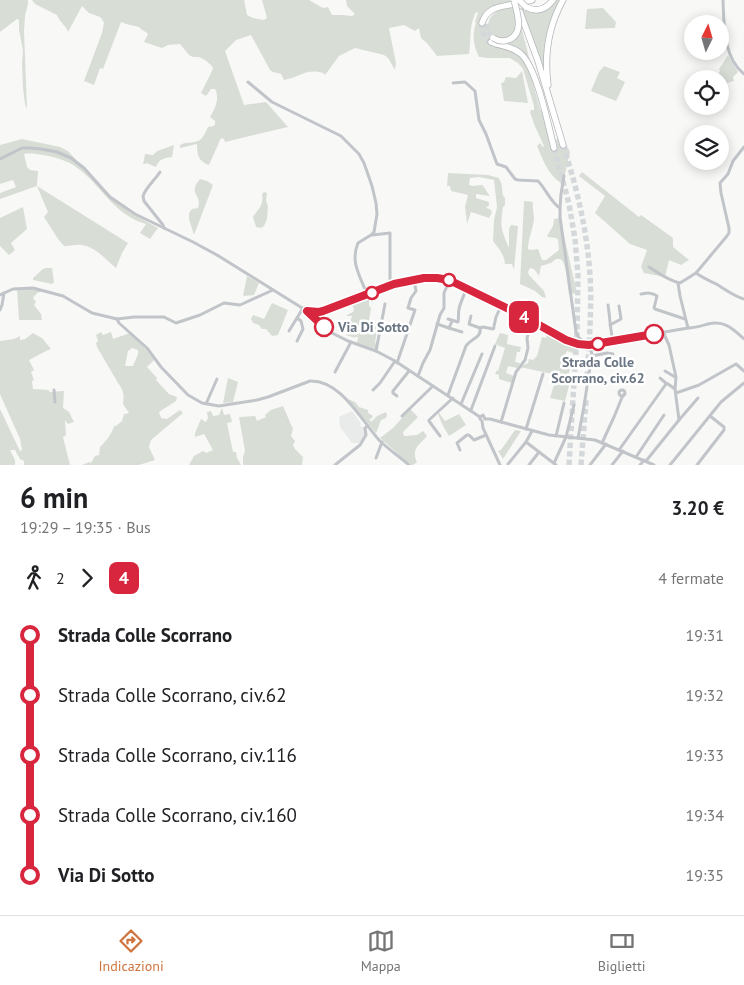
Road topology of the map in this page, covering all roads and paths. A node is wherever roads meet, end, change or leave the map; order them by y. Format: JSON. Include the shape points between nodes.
{"nodes":[{"id":1,"x":532,"y":0,"type":"edge"},
{"id":2,"x":553,"y":0,"type":"edge"},
{"id":3,"x":563,"y":0,"type":"edge"},
{"id":4,"x":723,"y":0,"type":"edge"},
{"id":5,"x":519,"y":2,"type":"edge"},
{"id":6,"x":520,"y":12,"type":"junction"},
{"id":7,"x":484,"y":23,"type":"dead end"},
{"id":8,"x":744,"y":74,"type":"edge"},
{"id":9,"x":248,"y":82,"type":"dead end"},
{"id":10,"x":453,"y":83,"type":"dead end"},
{"id":11,"x":544,"y":110,"type":"junction"},
{"id":12,"x":555,"y":117,"type":"junction"},
{"id":13,"x":563,"y":145,"type":"tunnel mouth"},
{"id":14,"x":744,"y":147,"type":"edge"},
{"id":15,"x":554,"y":148,"type":"tunnel mouth"},
{"id":16,"x":0,"y":159,"type":"edge"},
{"id":17,"x":160,"y":172,"type":"dead end"},
{"id":18,"x":564,"y":176,"type":"dead end"},
{"id":19,"x":560,"y":208,"type":"junction"},
{"id":20,"x":164,"y":228,"type":"junction"},
{"id":21,"x":372,"y":235,"type":"junction"},
{"id":22,"x":649,"y":267,"type":"dead end"},
{"id":23,"x":696,"y":273,"type":"junction"},
{"id":24,"x":443,"y":279,"type":"junction"},
{"id":25,"x":414,"y":280,"type":"junction"},
{"id":26,"x":678,"y":283,"type":"junction"},
{"id":27,"x":390,"y":286,"type":"junction"},
{"id":28,"x":466,"y":289,"type":"junction"},
{"id":29,"x":274,"y":290,"type":"junction"},
{"id":30,"x":2,"y":294,"type":"edge"},
{"id":31,"x":367,"y":294,"type":"junction"},
{"id":32,"x":641,"y":294,"type":"dead end"},
{"id":33,"x":744,"y":299,"type":"edge"},
{"id":34,"x":385,"y":304,"type":"dead end"},
{"id":35,"x":608,"y":305,"type":"dead end"},
{"id":36,"x":502,"y":306,"type":"junction"},
{"id":37,"x":619,"y":306,"type":"dead end"},
{"id":38,"x":0,"y":310,"type":"edge"},
{"id":39,"x":305,"y":310,"type":"junction"},
{"id":40,"x":319,"y":312,"type":"junction"},
{"id":41,"x":310,"y":314,"type":"junction"},
{"id":42,"x":471,"y":316,"type":"dead end"},
{"id":43,"x":297,"y":318,"type":"junction"},
{"id":44,"x":117,"y":319,"type":"junction"},
{"id":45,"x":685,"y":319,"type":"junction"},
{"id":46,"x":532,"y":321,"type":"junction"},
{"id":47,"x":437,"y":324,"type":"junction"},
{"id":48,"x":610,"y":325,"type":"junction"},
{"id":49,"x":449,"y":328,"type":"junction"},
{"id":50,"x":480,"y":328,"type":"junction"},
{"id":51,"x":688,"y":328,"type":"junction"},
{"id":52,"x":289,"y":331,"type":"dead end"},
{"id":53,"x":462,"y":332,"type":"dead end"},
{"id":54,"x":663,"y":332,"type":"junction"},
{"id":55,"x":744,"y":339,"type":"edge"},
{"id":56,"x":297,"y":341,"type":"dead end"},
{"id":57,"x":613,"y":341,"type":"junction"},
{"id":58,"x":351,"y":342,"type":"junction"},
{"id":59,"x":589,"y":345,"type":"junction"},
{"id":60,"x":495,"y":346,"type":"dead end"},
{"id":61,"x":376,"y":351,"type":"junction"},
{"id":62,"x":482,"y":354,"type":"dead end"},
{"id":63,"x":613,"y":354,"type":"dead end"},
{"id":64,"x":592,"y":356,"type":"junction"},
{"id":65,"x":396,"y":362,"type":"junction"},
{"id":66,"x":409,"y":371,"type":"junction"},
{"id":67,"x":665,"y":371,"type":"dead end"},
{"id":68,"x":744,"y":371,"type":"edge"},
{"id":69,"x":335,"y":372,"type":"dead end"},
{"id":70,"x":543,"y":374,"type":"dead end"},
{"id":71,"x":418,"y":376,"type":"junction"},
{"id":72,"x":676,"y":377,"type":"junction"},
{"id":73,"x":660,"y":378,"type":"dead end"},
{"id":74,"x":217,"y":379,"type":"dead end"},
{"id":75,"x":744,"y":383,"type":"edge"},
{"id":76,"x":667,"y":384,"type":"junction"},
{"id":77,"x":433,"y":386,"type":"junction"},
{"id":78,"x":54,"y":390,"type":"dead end"},
{"id":79,"x":373,"y":390,"type":"dead end"},
{"id":80,"x":676,"y":390,"type":"junction"},
{"id":81,"x":448,"y":395,"type":"junction"},
{"id":82,"x":397,"y":396,"type":"dead end"},
{"id":83,"x":623,"y":396,"type":"dead end"},
{"id":84,"x":453,"y":398,"type":"junction"},
{"id":85,"x":698,"y":398,"type":"dead end"},
{"id":86,"x":55,"y":402,"type":"dead end"},
{"id":87,"x":564,"y":403,"type":"dead end"},
{"id":88,"x":206,"y":404,"type":"junction"},
{"id":89,"x":461,"y":404,"type":"junction"},
{"id":90,"x":574,"y":405,"type":"dead end"},
{"id":91,"x":471,"y":410,"type":"junction"},
{"id":92,"x":664,"y":415,"type":"dead end"},
{"id":93,"x":402,"y":416,"type":"dead end"},
{"id":94,"x":710,"y":416,"type":"junction"},
{"id":95,"x":484,"y":420,"type":"junction"},
{"id":96,"x":679,"y":420,"type":"junction"},
{"id":97,"x":501,"y":422,"type":"junction"},
{"id":98,"x":368,"y":426,"type":"junction"},
{"id":99,"x":526,"y":429,"type":"junction"},
{"id":100,"x":532,"y":431,"type":"junction"},
{"id":101,"x":486,"y":434,"type":"junction"},
{"id":102,"x":440,"y":436,"type":"dead end"},
{"id":103,"x":556,"y":436,"type":"junction"},
{"id":104,"x":566,"y":437,"type":"junction"},
{"id":105,"x":578,"y":438,"type":"junction"},
{"id":106,"x":382,"y":442,"type":"junction"},
{"id":107,"x":526,"y":442,"type":"junction"},
{"id":108,"x":604,"y":443,"type":"junction"},
{"id":109,"x":460,"y":450,"type":"dead end"},
{"id":110,"x":621,"y":451,"type":"junction"},
{"id":111,"x":539,"y":452,"type":"junction"},
{"id":112,"x":636,"y":456,"type":"junction"},
{"id":113,"x":376,"y":458,"type":"dead end"},
{"id":114,"x":645,"y":461,"type":"junction"},
{"id":115,"x":508,"y":464,"type":"edge"},
{"id":116,"x":553,"y":464,"type":"edge"},
{"id":117,"x":335,"y":465,"type":"edge"},
{"id":118,"x":410,"y":465,"type":"edge"},
{"id":119,"x":500,"y":465,"type":"edge"},
{"id":120,"x":529,"y":465,"type":"edge"},
{"id":121,"x":590,"y":465,"type":"edge"},
{"id":122,"x":612,"y":465,"type":"edge"},
{"id":123,"x":640,"y":465,"type":"edge"},
{"id":124,"x":654,"y":465,"type":"edge"},
{"id":125,"x":670,"y":465,"type":"edge"},
{"id":126,"x":697,"y":465,"type":"edge"}],
"edges":[{"from":1,"to":5,"type":"highway"},
{"from":2,"to":5,"type":"highway","via":[[539,10],[532,10]]},
{"from":3,"to":12,"type":"highway","via":[[553,22],[547,52],[548,82]]},
{"from":4,"to":8,"type":"street","via":[[729,53]]},
{"from":5,"to":6,"type":"highway","bridge":true},
{"from":5,"to":7,"type":"highway","via":[[497,7],[484,18]]},
{"from":5,"to":11,"type":"highway","bridge":true,"via":[[516,33],[506,41],[492,40],[514,49],[525,59],[534,75]]},
{"from":6,"to":11,"type":"highway"},
{"from":6,"to":12,"type":"highway"},
{"from":9,"to":21,"type":"street","via":[[272,102],[341,136],[355,150],[364,163],[376,203]]},
{"from":10,"to":19,"type":"street","via":[[465,82],[475,91],[480,124],[497,164],[506,167],[515,179],[538,181]]},
{"from":11,"to":15,"type":"highway"},
{"from":12,"to":13,"type":"highway"},
{"from":14,"to":23,"type":"street","via":[[720,183],[728,236]]},
{"from":16,"to":20,"type":"street","via":[[22,148],[56,152],[71,158],[110,197]]},
{"from":17,"to":20,"type":"street","via":[[142,196]]},
{"from":18,"to":19,"type":"street"},
{"from":19,"to":59,"type":"street","via":[[576,332]]},
{"from":20,"to":29,"type":"street","via":[[217,255]]},
{"from":21,"to":27,"type":"street","via":[[390,233]]},
{"from":21,"to":31,"type":"street","via":[[358,243],[355,258]]},
{"from":22,"to":26,"type":"street"},
{"from":23,"to":26,"type":"street"},
{"from":23,"to":33,"type":"street"},
{"from":24,"to":25,"type":"street"},
{"from":24,"to":28,"type":"street"},
{"from":24,"to":47,"type":"street","via":[[447,286],[444,308]]},
{"from":25,"to":27,"type":"street"},
{"from":25,"to":65,"type":"street","via":[[416,291],[408,308],[415,310]]},
{"from":26,"to":45,"type":"street"},
{"from":27,"to":31,"type":"street"},
{"from":28,"to":36,"type":"street"},
{"from":28,"to":49,"type":"street","via":[[458,322],[450,320]]},
{"from":29,"to":39,"type":"street"},
{"from":29,"to":44,"type":"street","via":[[240,305],[224,303],[179,323],[160,316]]},
{"from":30,"to":38,"type":"street"},
{"from":30,"to":44,"type":"street","via":[[19,288],[44,290],[92,313]]},
{"from":31,"to":40,"type":"street"},
{"from":32,"to":45,"type":"street","via":[[654,294],[657,296],[655,309]]},
{"from":34,"to":61,"type":"street"},
{"from":35,"to":48,"type":"street"},
{"from":36,"to":46,"type":"street"},
{"from":36,"to":50,"type":"street","via":[[493,329]]},
{"from":37,"to":48,"type":"street","via":[[621,319]]},
{"from":39,"to":40,"type":"street"},
{"from":39,"to":41,"type":"street"},
{"from":39,"to":43,"type":"street"},
{"from":40,"to":41,"type":"street"},
{"from":41,"to":58,"type":"street","via":[[332,333]]},
{"from":42,"to":50,"type":"street","via":[[469,324]]},
{"from":43,"to":52,"type":"street"},
{"from":43,"to":56,"type":"street","via":[[303,329]]},
{"from":44,"to":88,"type":"street","via":[[188,395]]},
{"from":45,"to":51,"type":"street"},
{"from":46,"to":59,"type":"street","via":[[566,340]]},
{"from":46,"to":97,"type":"street","via":[[525,360],[516,372]]},
{"from":47,"to":49,"type":"street"},
{"from":47,"to":71,"type":"street"},
{"from":48,"to":57,"type":"street"},
{"from":49,"to":53,"type":"street"},
{"from":50,"to":81,"type":"street","via":[[478,336],[469,340],[466,346]]},
{"from":51,"to":54,"type":"street"},
{"from":51,"to":55,"type":"street","via":[[718,322],[732,328]]},
{"from":54,"to":57,"type":"street"},
{"from":54,"to":72,"type":"street"},
{"from":57,"to":59,"type":"street"},
{"from":58,"to":61,"type":"street"},
{"from":58,"to":69,"type":"street"},
{"from":59,"to":64,"type":"street"},
{"from":60,"to":91,"type":"street"},
{"from":61,"to":65,"type":"street"},
{"from":62,"to":89,"type":"street"},
{"from":63,"to":64,"type":"street"},
{"from":64,"to":105,"type":"street"},
{"from":65,"to":66,"type":"street"},
{"from":65,"to":79,"type":"street"},
{"from":66,"to":71,"type":"street"},
{"from":66,"to":82,"type":"street","via":[[393,391]]},
{"from":67,"to":72,"type":"street"},
{"from":68,"to":80,"type":"street","via":[[736,364],[699,385]]},
{"from":70,"to":99,"type":"street"},
{"from":71,"to":77,"type":"street"},
{"from":72,"to":80,"type":"street"},
{"from":73,"to":76,"type":"street"},
{"from":74,"to":88,"type":"street"},
{"from":75,"to":94,"type":"street"},
{"from":76,"to":80,"type":"street"},
{"from":76,"to":110,"type":"street"},
{"from":77,"to":81,"type":"street"},
{"from":77,"to":93,"type":"street"},
{"from":78,"to":86,"type":"street"},
{"from":80,"to":96,"type":"street"},
{"from":81,"to":84,"type":"street"},
{"from":83,"to":108,"type":"street"},
{"from":84,"to":89,"type":"street"},
{"from":84,"to":102,"type":"street","via":[[429,420]]},
{"from":85,"to":96,"type":"street"},
{"from":87,"to":103,"type":"street"},
{"from":88,"to":98,"type":"street","via":[[219,406],[263,399],[317,381],[340,394]]},
{"from":89,"to":91,"type":"street"},
{"from":90,"to":104,"type":"street"},
{"from":91,"to":95,"type":"street"},
{"from":92,"to":112,"type":"street"},
{"from":94,"to":125,"type":"street"},
{"from":94,"to":126,"type":"street","via":[[724,430]]},
{"from":95,"to":97,"type":"street"},
{"from":95,"to":101,"type":"street","via":[[482,425]]},
{"from":96,"to":114,"type":"street"},
{"from":97,"to":99,"type":"street"},
{"from":98,"to":106,"type":"street"},
{"from":98,"to":117,"type":"street","via":[[360,445]]},
{"from":99,"to":100,"type":"street"},
{"from":100,"to":103,"type":"street"},
{"from":100,"to":107,"type":"street"},
{"from":101,"to":109,"type":"street","via":[[474,440],[467,435],[458,443]]},
{"from":101,"to":119,"type":"street"},
{"from":103,"to":104,"type":"street"},
{"from":104,"to":105,"type":"street"},
{"from":104,"to":116,"type":"street"},
{"from":105,"to":108,"type":"street"},
{"from":106,"to":113,"type":"street"},
{"from":106,"to":118,"type":"street"},
{"from":107,"to":111,"type":"street"},
{"from":107,"to":115,"type":"street"},
{"from":108,"to":110,"type":"street"},
{"from":108,"to":121,"type":"street"},
{"from":110,"to":112,"type":"street"},
{"from":110,"to":122,"type":"street"},
{"from":111,"to":116,"type":"street"},
{"from":111,"to":120,"type":"street"},
{"from":112,"to":114,"type":"street"},
{"from":114,"to":123,"type":"street"},
{"from":114,"to":124,"type":"street"}]}
